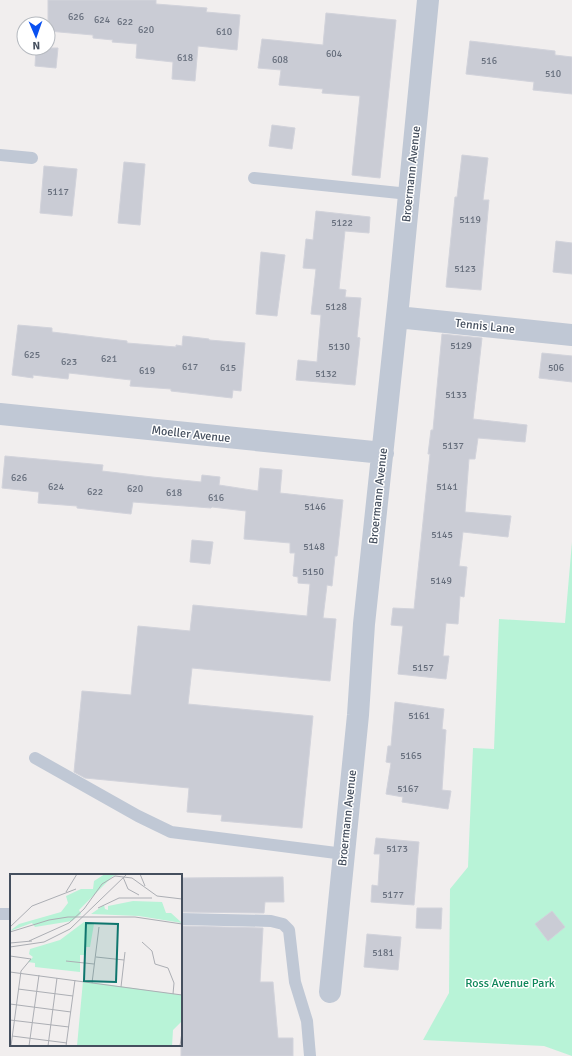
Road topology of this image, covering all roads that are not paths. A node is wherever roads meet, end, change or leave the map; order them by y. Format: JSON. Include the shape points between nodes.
{"nodes":[{"id":1,"x":428,"y":0,"type":"edge"},
{"id":2,"x":0,"y":155,"type":"edge"},
{"id":3,"x":32,"y":158,"type":"dead end"},
{"id":4,"x":254,"y":178,"type":"dead end"},
{"id":5,"x":409,"y":194,"type":"junction"},
{"id":6,"x":397,"y":317,"type":"junction"},
{"id":7,"x":572,"y":335,"type":"edge"},
{"id":8,"x":0,"y":414,"type":"edge"},
{"id":9,"x":383,"y":454,"type":"junction"},
{"id":10,"x":35,"y":758,"type":"dead end"},
{"id":11,"x":344,"y":854,"type":"junction"},
{"id":12,"x":182,"y":919,"type":"edge"},
{"id":13,"x":330,"y":992,"type":"dead end"},
{"id":14,"x":310,"y":1056,"type":"edge"}],
"edges":[{"from":1,"to":5,"type":"street","name":"Broermann Avenue"},
{"from":2,"to":3,"type":"lane"},
{"from":4,"to":5,"type":"lane"},
{"from":5,"to":6,"type":"street","name":"Broermann Avenue"},
{"from":6,"to":7,"type":"street","name":"Tennis Lane"},
{"from":6,"to":9,"type":"street","name":"Broermann Avenue"},
{"from":8,"to":9,"type":"street","name":"Moeller Avenue"},
{"from":9,"to":11,"type":"street","name":"Broermann Avenue","via":[[364,624]]},
{"from":10,"to":11,"type":"lane","via":[[171,832]]},
{"from":11,"to":13,"type":"street","name":"Broermann Avenue"},
{"from":12,"to":14,"type":"lane","via":[[271,921],[283,924],[289,930],[295,982],[307,1021]]}]}
